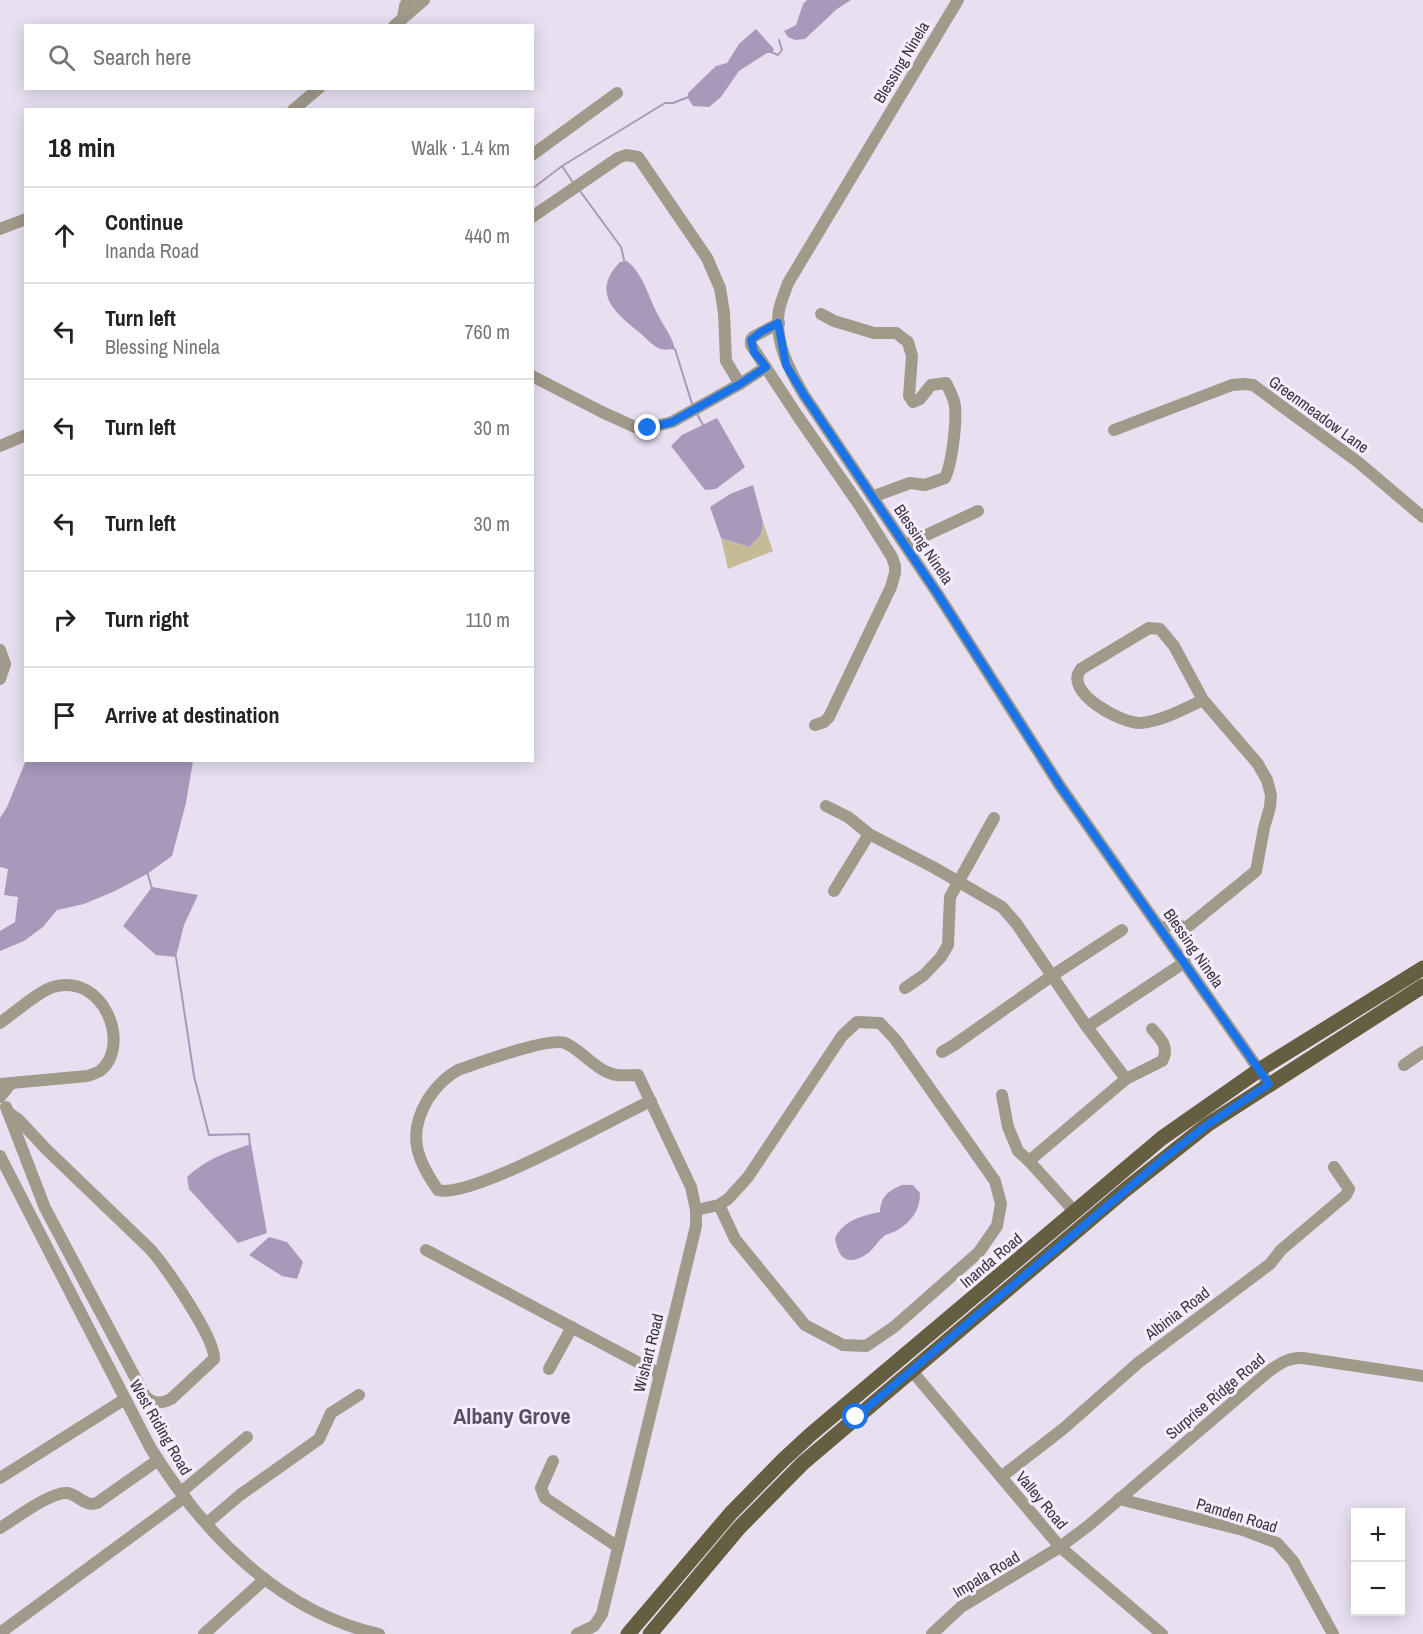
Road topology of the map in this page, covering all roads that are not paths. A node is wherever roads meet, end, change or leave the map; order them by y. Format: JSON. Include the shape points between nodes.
{"nodes":[{"id":1,"x":408,"y":0,"type":"edge"},
{"id":2,"x":424,"y":0,"type":"edge"},
{"id":3,"x":958,"y":0,"type":"edge"},
{"id":4,"x":398,"y":22,"type":"edge"},
{"id":5,"x":317,"y":90,"type":"edge"},
{"id":6,"x":617,"y":93,"type":"dead end"},
{"id":7,"x":295,"y":108,"type":"edge"},
{"id":8,"x":534,"y":154,"type":"edge"},
{"id":9,"x":534,"y":216,"type":"edge"},
{"id":10,"x":24,"y":220,"type":"edge"},
{"id":11,"x":0,"y":230,"type":"edge"},
{"id":12,"x":822,"y":314,"type":"dead end"},
{"id":13,"x":778,"y":323,"type":"junction"},
{"id":14,"x":766,"y":367,"type":"junction"},
{"id":15,"x":534,"y":377,"type":"edge"},
{"id":16,"x":740,"y":384,"type":"junction"},
{"id":17,"x":1114,"y":430,"type":"dead end"},
{"id":18,"x":24,"y":436,"type":"edge"},
{"id":19,"x":0,"y":446,"type":"edge"},
{"id":20,"x":872,"y":497,"type":"junction"},
{"id":21,"x":978,"y":510,"type":"dead end"},
{"id":22,"x":1423,"y":517,"type":"edge"},
{"id":23,"x":905,"y":545,"type":"junction"},
{"id":24,"x":0,"y":650,"type":"edge"},
{"id":25,"x":0,"y":679,"type":"edge"},
{"id":26,"x":1203,"y":700,"type":"junction"},
{"id":27,"x":815,"y":725,"type":"dead end"},
{"id":28,"x":826,"y":806,"type":"dead end"},
{"id":29,"x":994,"y":818,"type":"dead end"},
{"id":30,"x":869,"y":834,"type":"junction"},
{"id":31,"x":960,"y":882,"type":"junction"},
{"id":32,"x":834,"y":891,"type":"dead end"},
{"id":33,"x":1161,"y":929,"type":"junction"},
{"id":34,"x":1122,"y":930,"type":"dead end"},
{"id":35,"x":1185,"y":962,"type":"junction"},
{"id":36,"x":1423,"y":968,"type":"edge"},
{"id":37,"x":1053,"y":975,"type":"junction"},
{"id":38,"x":1423,"y":986,"type":"edge"},
{"id":39,"x":904,"y":988,"type":"dead end"},
{"id":40,"x":1393,"y":1006,"type":"junction"},
{"id":41,"x":1356,"y":1011,"type":"junction"},
{"id":42,"x":0,"y":1023,"type":"edge"},
{"id":43,"x":1087,"y":1027,"type":"junction"},
{"id":44,"x":1152,"y":1029,"type":"dead end"},
{"id":45,"x":942,"y":1052,"type":"dead end"},
{"id":46,"x":1423,"y":1052,"type":"edge"},
{"id":47,"x":1404,"y":1065,"type":"dead end"},
{"id":48,"x":1259,"y":1070,"type":"junction"},
{"id":49,"x":1126,"y":1079,"type":"junction"},
{"id":50,"x":6,"y":1083,"type":"edge"},
{"id":51,"x":1269,"y":1084,"type":"junction"},
{"id":52,"x":1002,"y":1095,"type":"dead end"},
{"id":53,"x":651,"y":1101,"type":"junction"},
{"id":54,"x":3,"y":1105,"type":"edge"},
{"id":55,"x":1178,"y":1127,"type":"junction"},
{"id":56,"x":1192,"y":1136,"type":"junction"},
{"id":57,"x":0,"y":1156,"type":"edge"},
{"id":58,"x":1029,"y":1161,"type":"junction"},
{"id":59,"x":1334,"y":1167,"type":"dead end"},
{"id":60,"x":719,"y":1205,"type":"junction"},
{"id":61,"x":696,"y":1210,"type":"junction"},
{"id":62,"x":1075,"y":1212,"type":"junction"},
{"id":63,"x":426,"y":1250,"type":"dead end"},
{"id":64,"x":572,"y":1327,"type":"junction"},
{"id":65,"x":549,"y":1369,"type":"dead end"},
{"id":66,"x":912,"y":1371,"type":"junction"},
{"id":67,"x":660,"y":1374,"type":"junction"},
{"id":68,"x":1423,"y":1376,"type":"edge"},
{"id":69,"x":358,"y":1395,"type":"dead end"},
{"id":70,"x":125,"y":1399,"type":"junction"},
{"id":71,"x":247,"y":1437,"type":"dead end"},
{"id":72,"x":159,"y":1460,"type":"junction"},
{"id":73,"x":554,"y":1461,"type":"dead end"},
{"id":74,"x":1001,"y":1477,"type":"junction"},
{"id":75,"x":0,"y":1478,"type":"edge"},
{"id":76,"x":183,"y":1495,"type":"junction"},
{"id":77,"x":1119,"y":1499,"type":"junction"},
{"id":78,"x":207,"y":1523,"type":"junction"},
{"id":79,"x":0,"y":1528,"type":"edge"},
{"id":80,"x":618,"y":1547,"type":"junction"},
{"id":81,"x":1060,"y":1547,"type":"junction"},
{"id":82,"x":265,"y":1579,"type":"junction"},
{"id":83,"x":0,"y":1633,"type":"edge"},
{"id":84,"x":204,"y":1634,"type":"edge"},
{"id":85,"x":379,"y":1634,"type":"edge"},
{"id":86,"x":577,"y":1634,"type":"edge"},
{"id":87,"x":628,"y":1634,"type":"edge"},
{"id":88,"x":650,"y":1634,"type":"edge"},
{"id":89,"x":932,"y":1634,"type":"edge"},
{"id":90,"x":1162,"y":1634,"type":"edge"},
{"id":91,"x":1333,"y":1634,"type":"edge"}],
"edges":[{"from":1,"to":4,"type":"street"},
{"from":2,"to":4,"type":"street"},
{"from":3,"to":13,"type":"street","name":"Blessing Ninela","via":[[788,283]]},
{"from":5,"to":7,"type":"street"},
{"from":6,"to":8,"type":"street"},
{"from":9,"to":16,"type":"street","via":[[618,158],[633,155],[641,161],[707,258],[720,288],[726,361]]},
{"from":10,"to":11,"type":"street"},
{"from":12,"to":20,"type":"street","via":[[874,333],[896,333],[908,342],[912,356],[909,396],[913,402],[931,385],[946,383],[955,403],[954,437],[945,478],[925,485],[910,483]]},
{"from":13,"to":14,"type":"street","via":[[751,340],[754,352]]},
{"from":13,"to":20,"type":"street","name":"Blessing Ninela","via":[[786,365]]},
{"from":14,"to":16,"type":"street"},
{"from":14,"to":27,"type":"street","via":[[860,506],[895,566],[891,587],[829,717]]},
{"from":15,"to":16,"type":"street","via":[[635,427],[648,428],[661,426]]},
{"from":17,"to":22,"type":"street","name":"Greenmeadow Lane","via":[[1232,386],[1253,386],[1358,462]]},
{"from":18,"to":19,"type":"street"},
{"from":20,"to":23,"type":"street","name":"Blessing Ninela"},
{"from":21,"to":23,"type":"street"},
{"from":23,"to":33,"type":"street","name":"Blessing Ninela","via":[[1060,786]]},
{"from":24,"to":25,"type":"street","via":[[4,664]]},
{"from":26,"to":26,"type":"street","via":[[1174,646],[1160,629],[1149,628],[1081,669],[1076,679],[1091,700],[1130,722],[1151,721]]},
{"from":26,"to":33,"type":"street","via":[[1257,764],[1267,780],[1271,802],[1254,873],[1186,928],[1172,923]]},
{"from":28,"to":30,"type":"street"},
{"from":29,"to":31,"type":"street"},
{"from":30,"to":31,"type":"street"},
{"from":30,"to":32,"type":"street"},
{"from":31,"to":37,"type":"street","via":[[1002,907]]},
{"from":31,"to":39,"type":"street","via":[[950,897],[948,945],[924,975]]},
{"from":33,"to":35,"type":"street","name":"Blessing Ninela"},
{"from":34,"to":37,"type":"street"},
{"from":35,"to":43,"type":"street"},
{"from":35,"to":48,"type":"street","name":"Blessing Ninela"},
{"from":36,"to":41,"type":"main road","name":"Inanda Road"},
{"from":37,"to":43,"type":"street"},
{"from":37,"to":45,"type":"street"},
{"from":38,"to":40,"type":"main road","name":"Inanda Road"},
{"from":40,"to":41,"type":"main road","via":[[1386,999]]},
{"from":40,"to":51,"type":"main road","name":"Inanda Road"},
{"from":41,"to":48,"type":"main road","name":"Inanda Road"},
{"from":42,"to":50,"type":"street","via":[[48,989],[70,985],[99,998],[113,1035],[111,1054],[99,1072]]},
{"from":43,"to":49,"type":"street"},
{"from":44,"to":49,"type":"street","via":[[1165,1044],[1164,1058]]},
{"from":46,"to":47,"type":"street"},
{"from":48,"to":51,"type":"street","name":"Blessing Ninela"},
{"from":48,"to":55,"type":"main road","name":"Inanda Road"},
{"from":49,"to":58,"type":"street"},
{"from":50,"to":54,"type":"street"},
{"from":51,"to":56,"type":"main road","name":"Inanda Road"},
{"from":52,"to":58,"type":"street","via":[[1012,1138]]},
{"from":53,"to":53,"type":"street","name":"Wishart Road","via":[[638,1075],[606,1072],[577,1050],[552,1041],[458,1070],[442,1080],[417,1121],[416,1136],[422,1163],[438,1190],[446,1192],[528,1162]]},
{"from":53,"to":61,"type":"street","name":"Wishart Road","via":[[692,1187]]},
{"from":54,"to":54,"type":"street","via":[[149,1248],[193,1309],[214,1359],[171,1399],[154,1402],[145,1396],[45,1208]]},
{"from":55,"to":56,"type":"main road"},
{"from":55,"to":62,"type":"main road","name":"Inanda Road"},
{"from":56,"to":66,"type":"main road","name":"Inanda Road"},
{"from":57,"to":70,"type":"street","name":"West Riding Road"},
{"from":58,"to":62,"type":"street"},
{"from":59,"to":74,"type":"street","name":"Albinia Road","via":[[1348,1189],[1346,1196],[1281,1250],[1270,1264],[1138,1363],[1048,1442]]},
{"from":60,"to":60,"type":"street","via":[[748,1177],[842,1036],[857,1022],[880,1023],[895,1039],[995,1181],[1001,1204],[998,1226],[979,1252],[894,1327],[866,1346],[843,1345],[805,1325],[735,1239]]},
{"from":60,"to":61,"type":"street"},
{"from":61,"to":67,"type":"street","name":"Wishart Road","via":[[696,1226]]},
{"from":62,"to":87,"type":"main road","name":"Inanda Road","via":[[783,1460],[723,1522]]},
{"from":63,"to":64,"type":"street"},
{"from":64,"to":65,"type":"street"},
{"from":64,"to":67,"type":"street"},
{"from":66,"to":74,"type":"street","name":"Valley Road"},
{"from":66,"to":88,"type":"main road","name":"Inanda Road","via":[[777,1487]]},
{"from":67,"to":80,"type":"street","name":"Wishart Road"},
{"from":68,"to":77,"type":"street","name":"Surprise Ridge Road","via":[[1297,1357],[1287,1360]]},
{"from":69,"to":78,"type":"street","via":[[330,1413],[319,1438]]},
{"from":70,"to":72,"type":"street","name":"West Riding Road"},
{"from":70,"to":75,"type":"street"},
{"from":71,"to":76,"type":"street"},
{"from":72,"to":76,"type":"street","name":"West Riding Road"},
{"from":72,"to":79,"type":"street","via":[[97,1503],[57,1494]]},
{"from":73,"to":80,"type":"street","via":[[542,1485],[543,1495]]},
{"from":74,"to":81,"type":"street","name":"Valley Road"},
{"from":76,"to":78,"type":"street","name":"West Riding Road"},
{"from":76,"to":83,"type":"street"},
{"from":77,"to":81,"type":"street","name":"Surprise Ridge Road"},
{"from":77,"to":91,"type":"street","name":"Pamden Road","via":[[1277,1543],[1293,1561]]},
{"from":78,"to":82,"type":"street","name":"West Riding Road"},
{"from":80,"to":86,"type":"street","name":"Wishart Road","via":[[599,1621]]},
{"from":81,"to":89,"type":"street","name":"Impala Road","via":[[962,1607]]},
{"from":81,"to":90,"type":"street","name":"Valley Road"},
{"from":82,"to":84,"type":"street"},
{"from":82,"to":85,"type":"street","name":"West Riding Road","via":[[315,1612]]}]}
